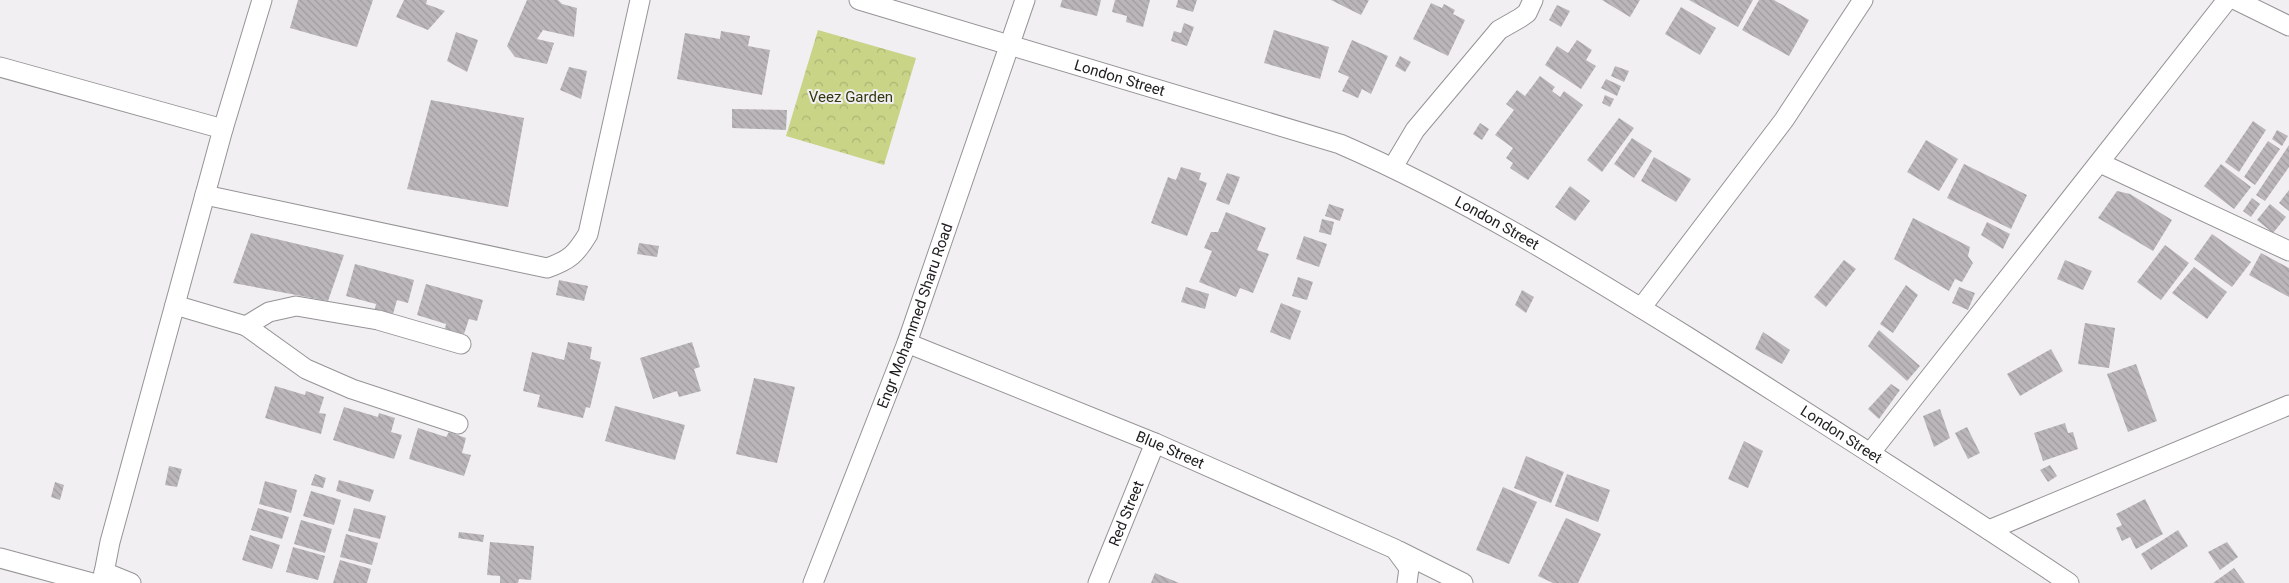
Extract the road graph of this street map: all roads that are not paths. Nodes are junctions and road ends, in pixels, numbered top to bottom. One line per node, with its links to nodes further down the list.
1 (262, 0): 12 (street)
2 (640, 0): 15 (street)
3 (859, 0): 10 (street, London Street)
4 (1025, 0): 10 (street, Engr Mohammed Sharu Road)
5 (1533, 0): 14 (street)
6 (1863, 0): 18 (street)
7 (2228, 0): 13 (street)
8 (2236, 0): 9 (street)
9 (2289, 26)
10 (1009, 44): 14 (street, London Street); 20 (street, Engr Mohammed Sharu Road)
11 (0, 67): 12 (street)
12 (223, 129): 15 (street)
13 (2100, 163): 16 (street); 25 (street)
14 (1393, 167): 18 (street, London Street)
15 (205, 195): 17 (street)
16 (2289, 251)
17 (175, 305): 19 (street); 29 (street)
18 (1641, 308): 25 (street, London Street)
19 (246, 326): 21 (street); 23 (street)
20 (906, 343): 24 (street, Blue Street); 31 (street, Engr Mohammed Sharu Road)
21 (462, 344)
22 (2289, 405): 26 (street)
23 (458, 424)
24 (1155, 443): 27 (street, Blue Street); 32 (street, Red Street)
25 (1871, 452): 26 (street, London Street)
26 (1989, 530): 35 (street, London Street)
27 (1395, 549): 33 (street); 34 (street, Blue Street)
28 (0, 558): 29 (street)
29 (100, 579): 30 (street)
30 (131, 583)
31 (813, 583)
32 (1098, 583)
33 (1406, 583)
34 (1463, 583)
35 (2069, 583)

